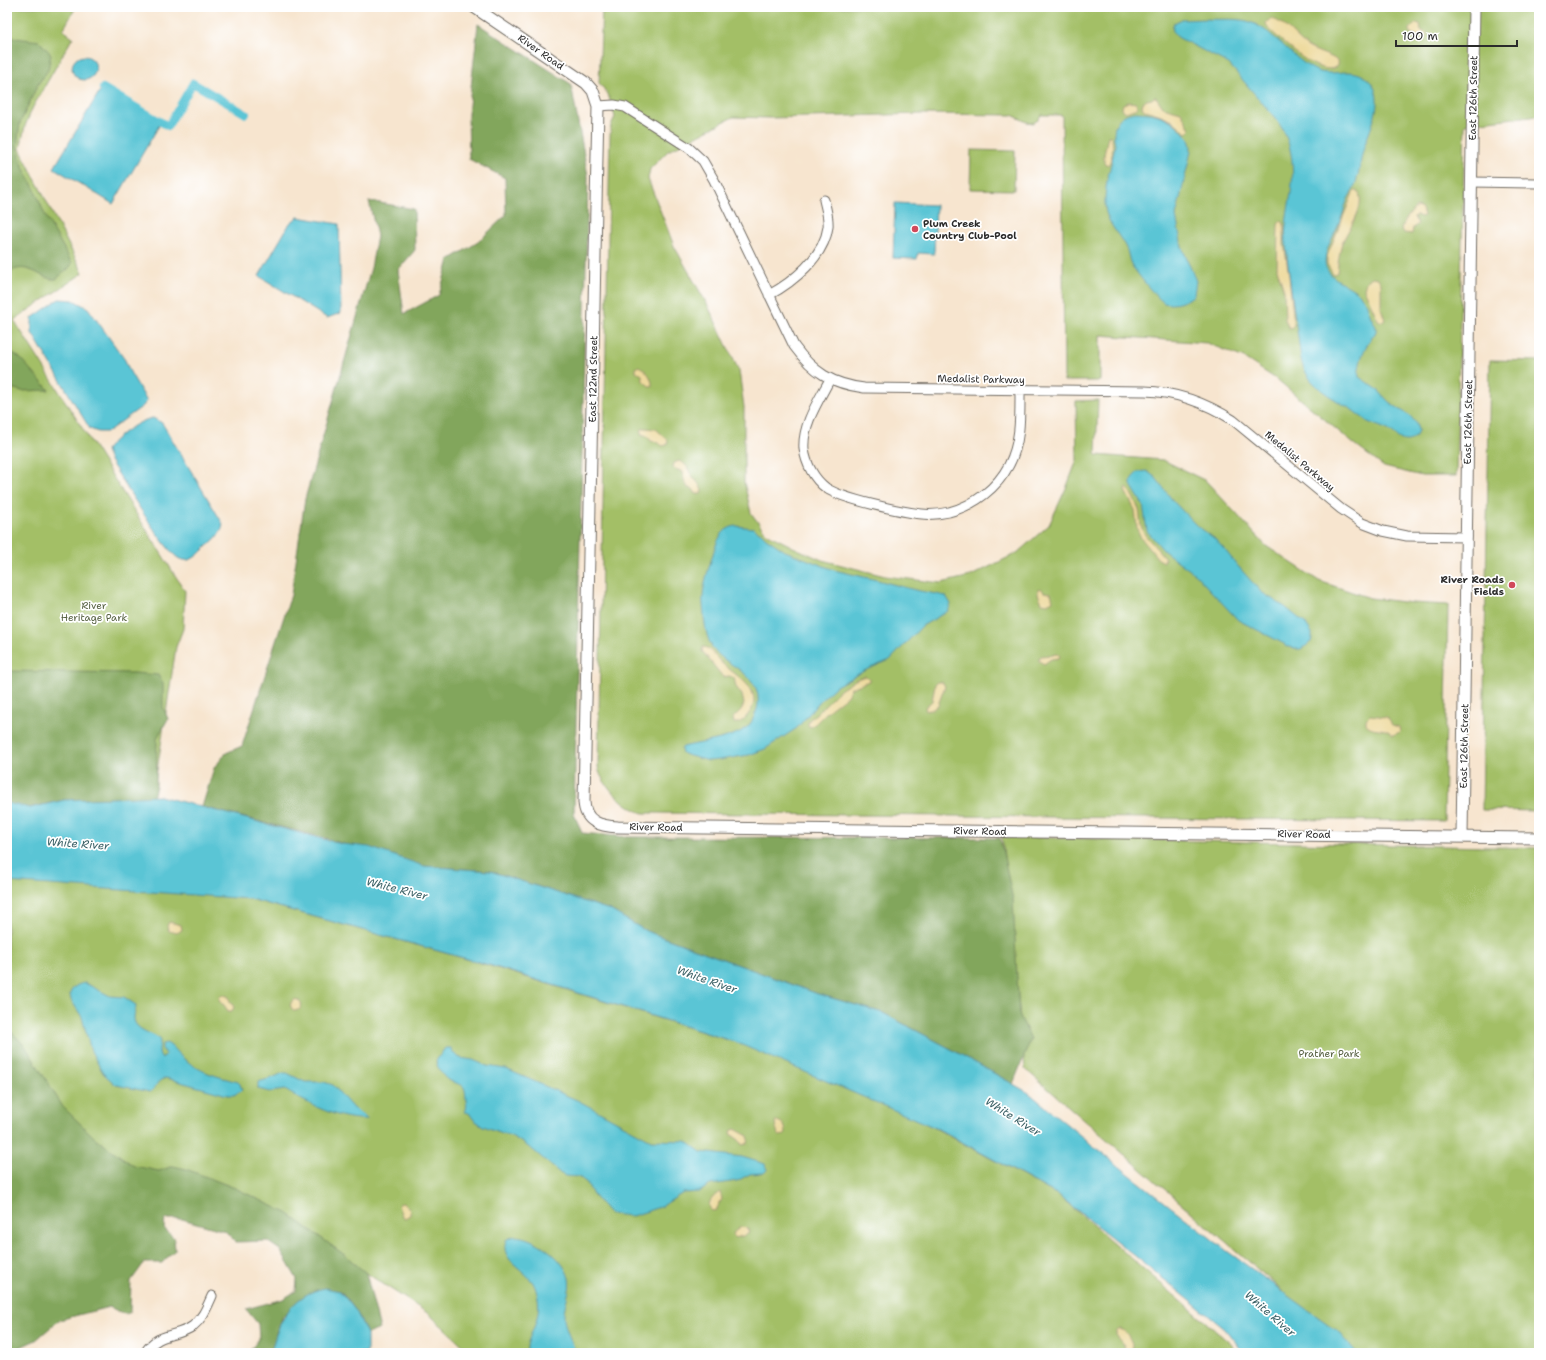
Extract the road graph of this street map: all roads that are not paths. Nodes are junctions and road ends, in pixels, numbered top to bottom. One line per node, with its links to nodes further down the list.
1 (474, 7): 3 (street, River Road)
2 (1474, 7): 4 (street, East 126th Street)
3 (598, 106): 7 (street, Medalist Parkway); 11 (street, East 122nd Street)
4 (1472, 182): 5 (street); 10 (street, East 126th Street)
5 (1539, 183)
6 (824, 200): 7 (street)
7 (769, 295): 8 (street, Medalist Parkway)
8 (830, 380): 9 (street, Medalist Parkway); 9 (street)
9 (1020, 391): 10 (street, Medalist Parkway)
10 (1467, 537): 12 (street, East 126th Street)
11 (588, 653): 12 (street, River Road)
12 (1462, 837): 13 (street, River Road)
13 (1539, 838)
14 (212, 1296): 15 (street)
15 (145, 1353)

